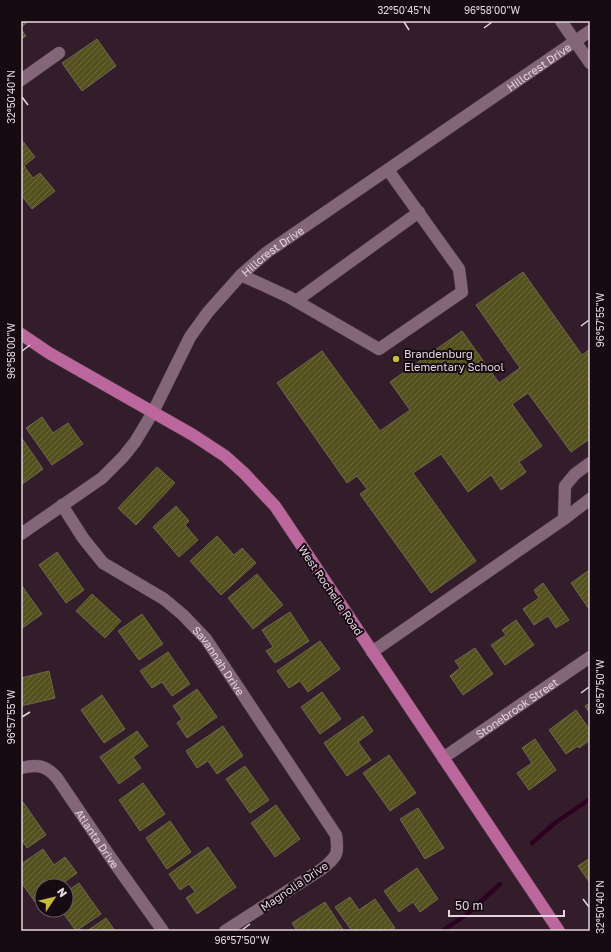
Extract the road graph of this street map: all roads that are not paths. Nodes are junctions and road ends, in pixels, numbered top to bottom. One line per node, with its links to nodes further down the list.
1 (561, 21): 3 (street)
2 (590, 31): 3 (street, Hillcrest Drive)
3 (575, 41): 5 (street); 7 (street, Hillcrest Drive)
4 (59, 53): 6 (street)
5 (590, 63)
6 (21, 80)
7 (388, 170): 8 (street); 9 (street, Hillcrest Drive)
8 (418, 212): 10 (street); 10 (street)
9 (240, 275): 10 (street); 12 (street, Hillcrest Drive)
10 (296, 301)
11 (21, 334): 12 (main road, West Rochelle Road)
12 (153, 412): 15 (street, Hillcrest Drive); 18 (main road, West Rochelle Road)
13 (590, 463): 16 (street)
14 (590, 499): 16 (street)
15 (62, 506): 17 (street, Hillcrest Drive); 22 (street, Savannah Drive)
16 (564, 519): 18 (street)
17 (21, 534)
18 (372, 652): 20 (main road, West Rochelle Road)
19 (590, 657): 20 (street, Stonebrook Street)
20 (444, 758): 25 (main road, West Rochelle Road)
21 (21, 768): 23 (street, Atlanta Drive)
22 (338, 850): 24 (street, Magnolia Drive)
23 (163, 931)
24 (225, 931)
25 (559, 931)

